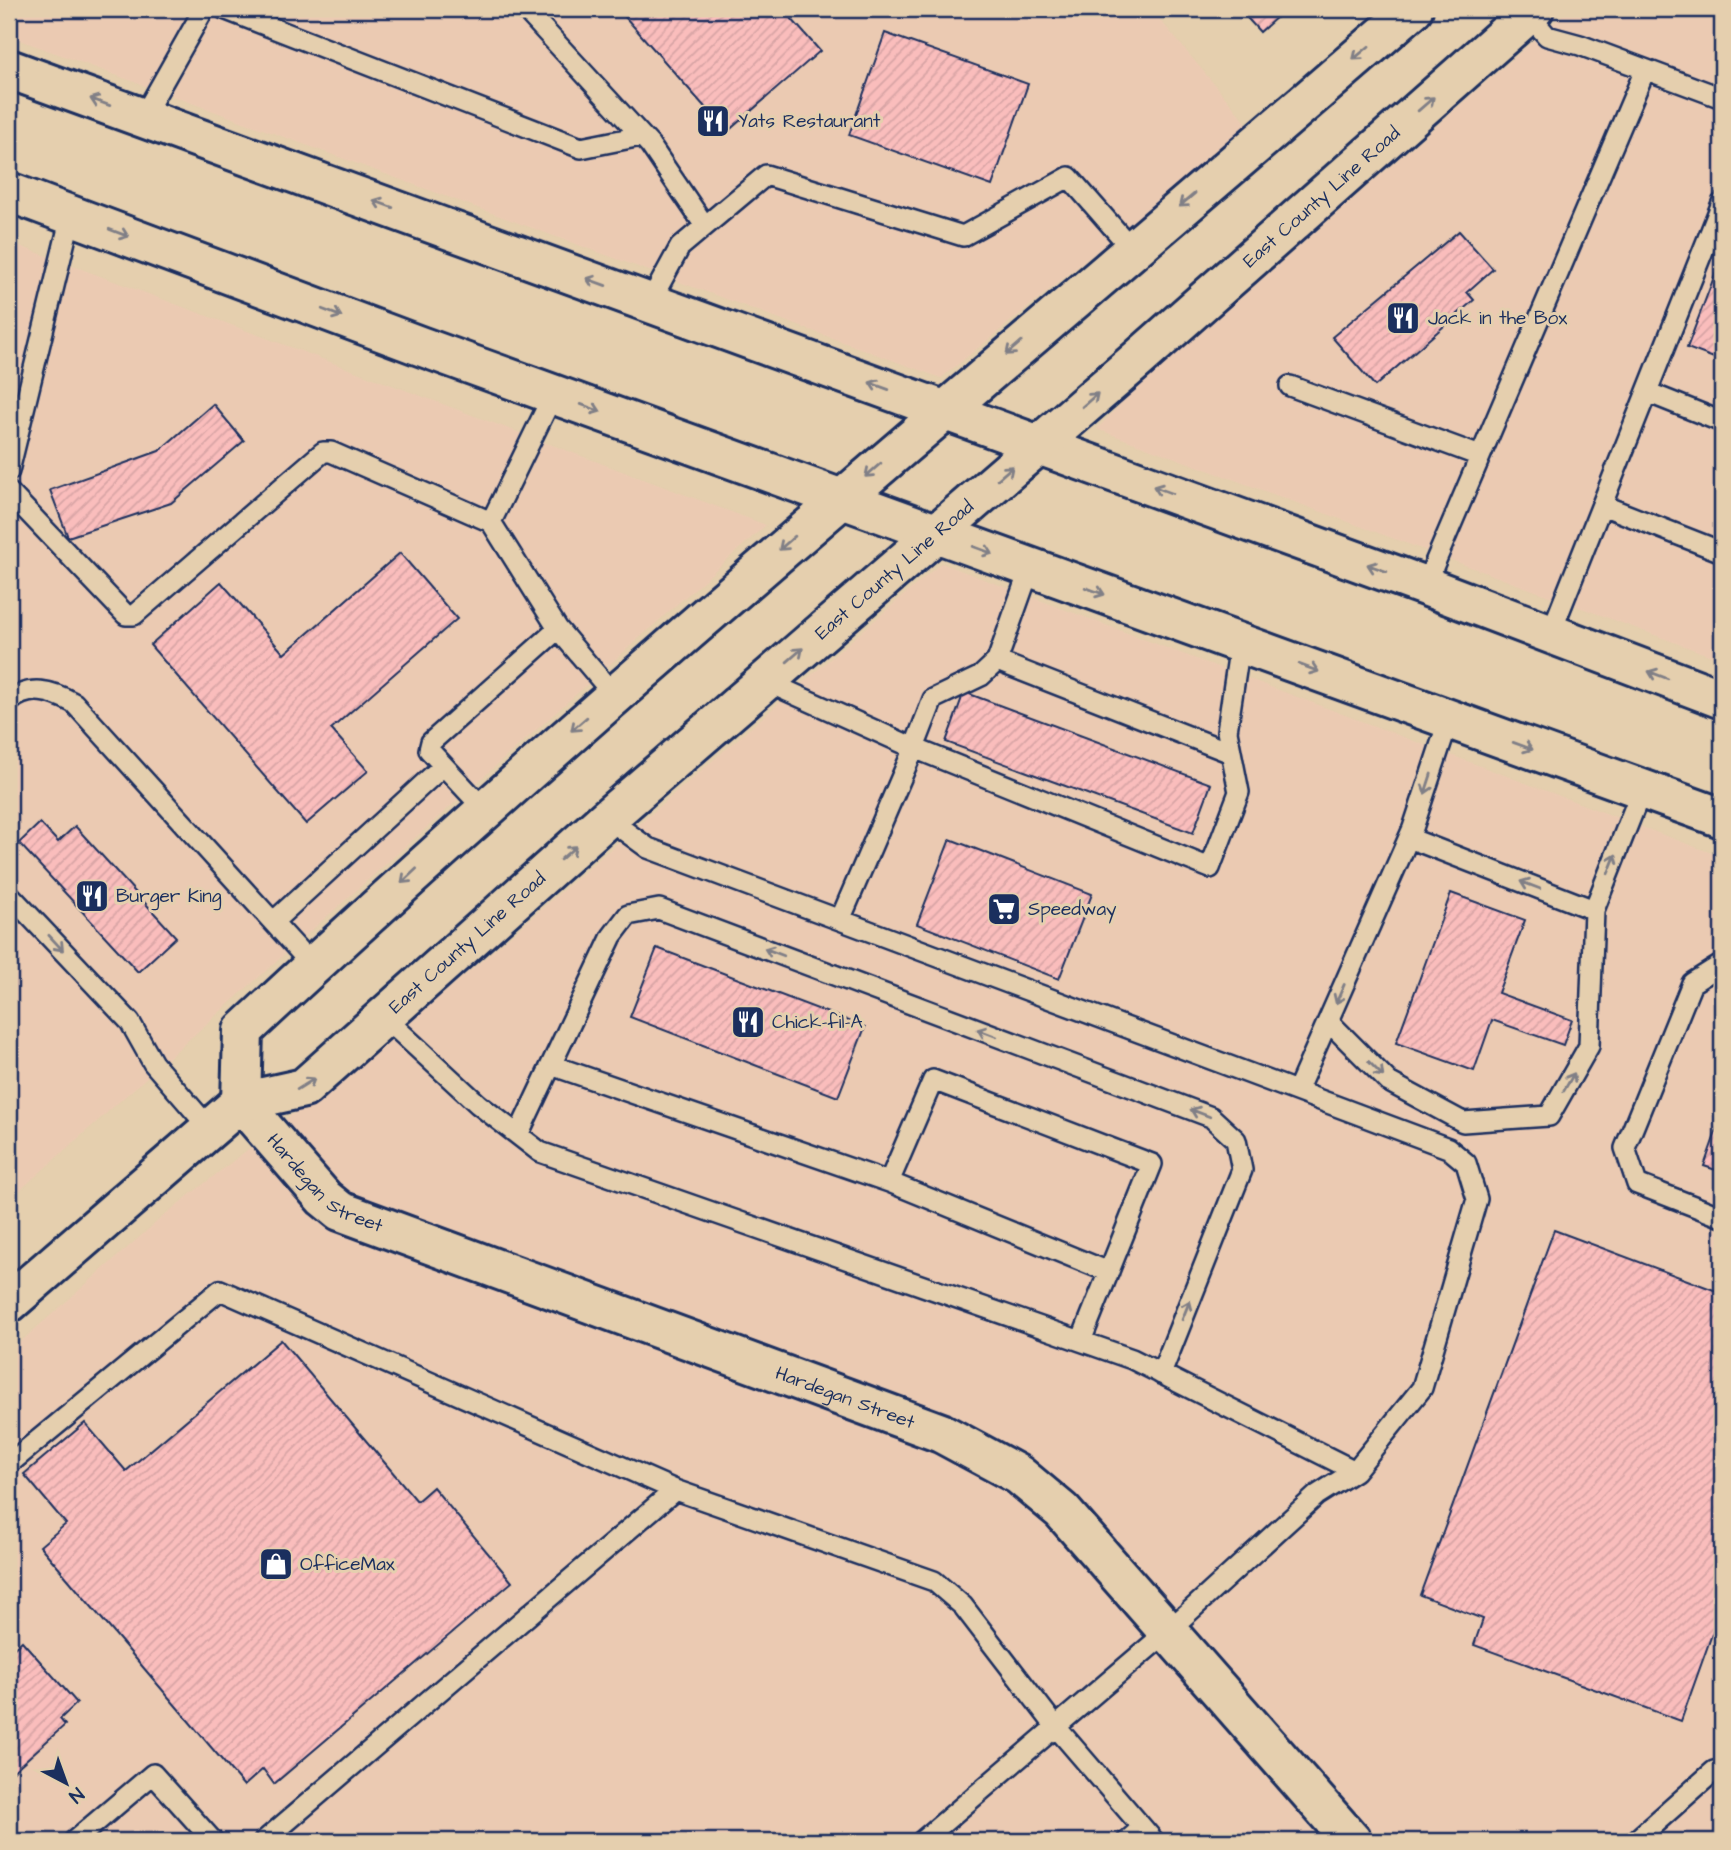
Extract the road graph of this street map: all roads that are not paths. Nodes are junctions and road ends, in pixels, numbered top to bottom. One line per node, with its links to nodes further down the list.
1 (204, 9): 9 (lane)
2 (224, 9): 10 (lane)
3 (525, 9): 10 (lane)
4 (1413, 9): 15 (main road, one-way to 15)
5 (1527, 10): 7 (lane); 22 (main road, East County Line Road, one-way to 5)
6 (9, 69): 9 (main road, one-way to 6)
7 (1645, 70): 8 (lane); 23 (lane)
8 (1722, 98)
9 (143, 117): 16 (main road, one-way to 9)
10 (641, 136): 14 (lane)
11 (9, 192): 13 (main road)
12 (1722, 203): 18 (lane)
13 (71, 216): 19 (main road, one-way to 19); 24 (lane)
14 (705, 226): 15 (lane); 16 (lane)
15 (1131, 248): 20 (main road, one-way to 20)
16 (650, 302): 20 (main road, one-way to 16)
17 (1290, 386): 23 (lane)
18 (1647, 392): 21 (lane); 27 (lane)
19 (553, 394): 26 (main road, one-way to 26); 28 (lane)
20 (943, 409): 22 (main road); 26 (main road, one-way to 26)
21 (1722, 422)
22 (1038, 444): 29 (main road, East County Line Road, one-way to 22); 32 (main road, one-way to 22)
23 (1480, 456): 32 (lane)
24 (9, 471)
25 (9, 492): 28 (lane)
26 (839, 499): 29 (main road); 38 (main road, one-way to 38)
27 (1602, 505): 30 (lane); 34 (lane)
28 (491, 522): 33 (lane)
29 (936, 533): 31 (main road, one-way to 31); 37 (main road, East County Line Road, one-way to 29)
30 (1722, 552)
31 (1030, 568): 35 (main road, one-way to 35); 36 (lane)
32 (1425, 586): 34 (main road)
33 (558, 629): 38 (lane); 44 (lane)
34 (1550, 635): 39 (main road, one-way to 34)
35 (1240, 644): 41 (main road, one-way to 41); 43 (lane)
36 (997, 661): 42 (lane); 43 (lane)
37 (765, 681): 42 (lane); 47 (main road, East County Line Road)
38 (613, 694): 46 (main road, one-way to 46)
39 (1722, 699)
40 (9, 702): 53 (lane)
41 (1449, 719): 45 (main road, one-way to 45); 49 (lane, one-way to 49)
42 (914, 748): 43 (lane); 52 (lane)
43 (1231, 752)
44 (443, 766): 46 (lane); 53 (lane)
45 (1642, 789): 48 (main road); 51 (lane, one-way to 45)
46 (484, 809): 54 (main road, one-way to 54)
47 (607, 818): 52 (lane); 56 (main road, East County Line Road, one-way to 47)
48 (1722, 818)
49 (1409, 838): 51 (lane, one-way to 49); 57 (lane, one-way to 57)
50 (9, 894): 61 (lane, one-way to 61)
51 (1594, 910): 57 (lane, one-way to 51)
52 (840, 920): 59 (lane)
53 (272, 922): 54 (lane)
54 (313, 966): 60 (main road)
55 (1722, 968): 64 (lane)
56 (384, 1017): 60 (main road, East County Line Road, one-way to 56); 62 (lane)
57 (1328, 1021): 59 (lane)
58 (551, 1065): 62 (lane); 63 (lane); 68 (lane, one-way to 58)
59 (1297, 1091): 70 (lane)
60 (241, 1102): 61 (main road, East County Line Road); 72 (main road, Hardegan Street)
61 (210, 1129): 66 (main road, East County Line Road)
62 (518, 1135): 67 (lane)
63 (889, 1182): 65 (lane); 65 (lane)
64 (1722, 1217)
65 (1109, 1272): 67 (lane)
66 (9, 1303)
67 (1081, 1342): 68 (lane)
68 (1161, 1374): 70 (lane)
69 (9, 1464): 71 (lane)
70 (1355, 1471): 72 (lane)
71 (675, 1490): 73 (lane); 78 (lane)
72 (1168, 1631): 73 (lane); 81 (main road, Hardegan Street)
73 (1056, 1727): 75 (lane); 79 (lane)
74 (1722, 1770): 82 (lane)
75 (1148, 1834): 80 (lane)
76 (74, 1841): 77 (lane)
77 (213, 1841)
78 (264, 1841)
79 (922, 1841)
80 (1126, 1841)
81 (1352, 1841)
82 (1635, 1841)

